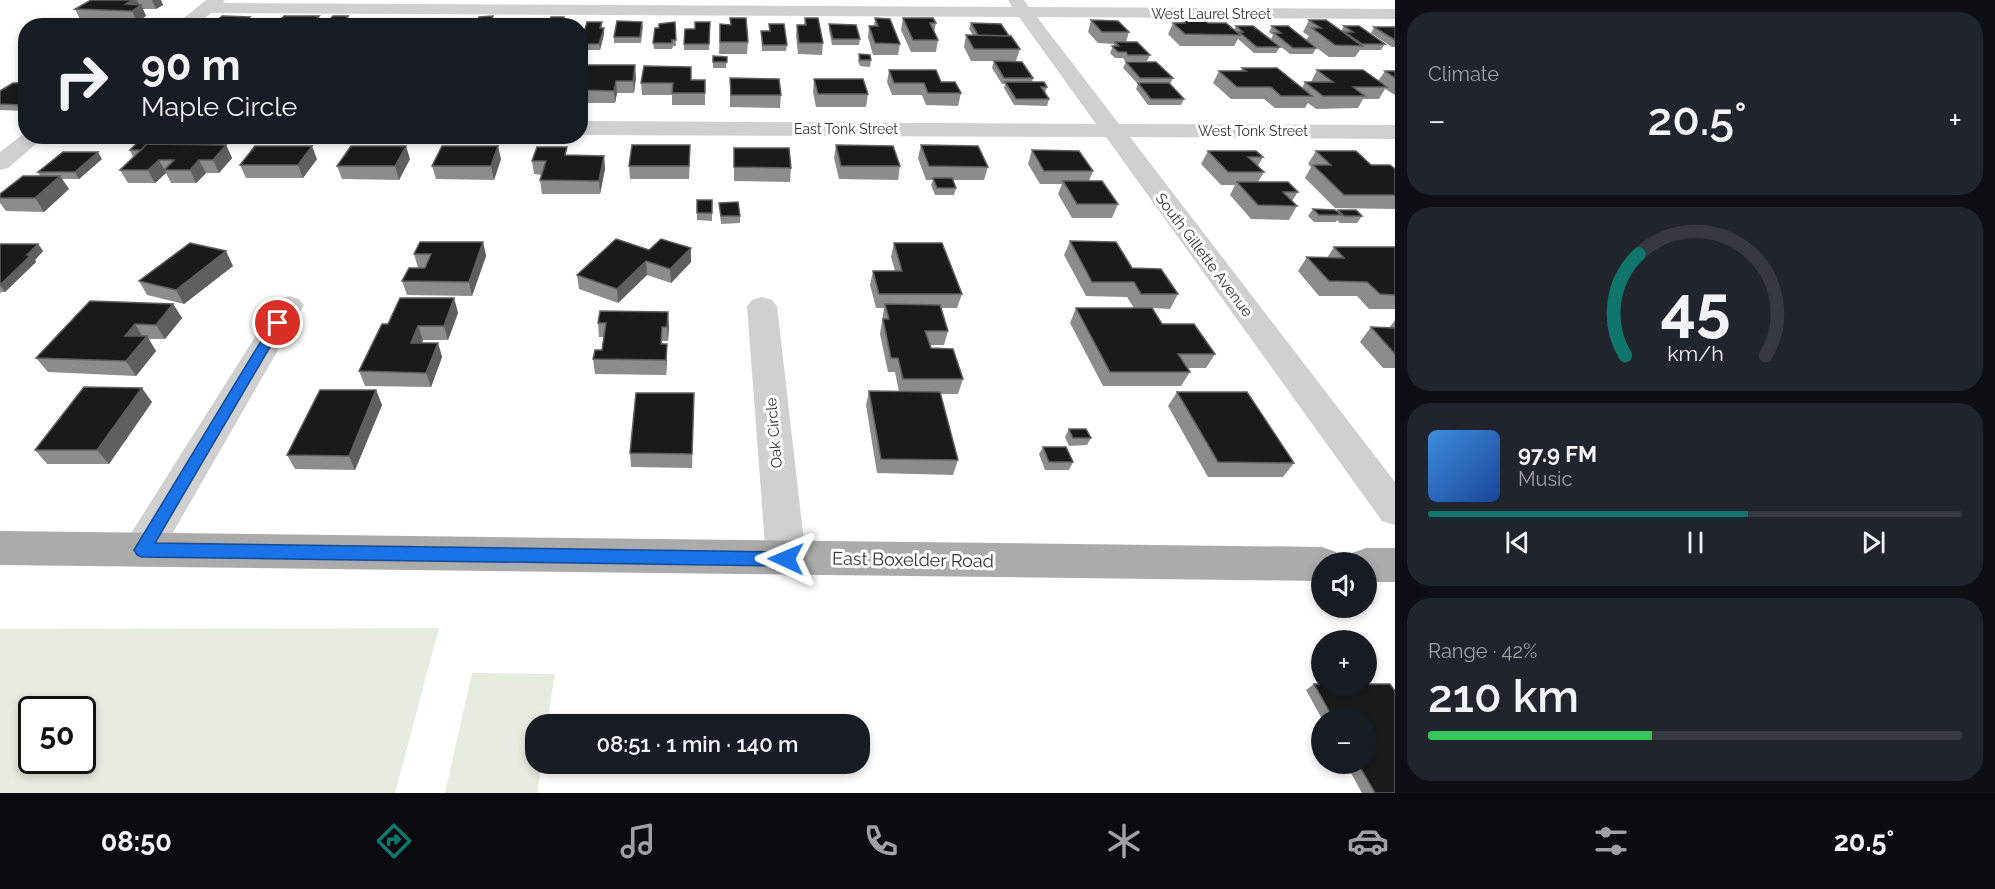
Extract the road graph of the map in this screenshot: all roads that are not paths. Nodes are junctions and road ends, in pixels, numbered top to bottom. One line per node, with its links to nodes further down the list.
1 (212, 4): 2 (street, West Laurel Street); 4 (street)
2 (1021, 7): 3 (street, West Laurel Street); 6 (street, South Gillette Avenue)
3 (1395, 14)
4 (194, 18)
5 (588, 128): 6 (street, East Tonk Street)
6 (1110, 130): 7 (street, West Tonk Street); 12 (street, South Gillette Avenue)
7 (1395, 132)
8 (24, 144): 9 (street)
9 (0, 163)
10 (289, 305): 14 (street)
11 (762, 306): 15 (street, Oak Circle)
12 (1395, 510)
13 (0, 548): 14 (main road, East Boxelder Road)
14 (142, 550): 15 (main road, East Boxelder Road)
15 (786, 559): 16 (main road, East Boxelder Road)
16 (1311, 564)
17 (1377, 565): 18 (main road)
18 (1395, 565)

